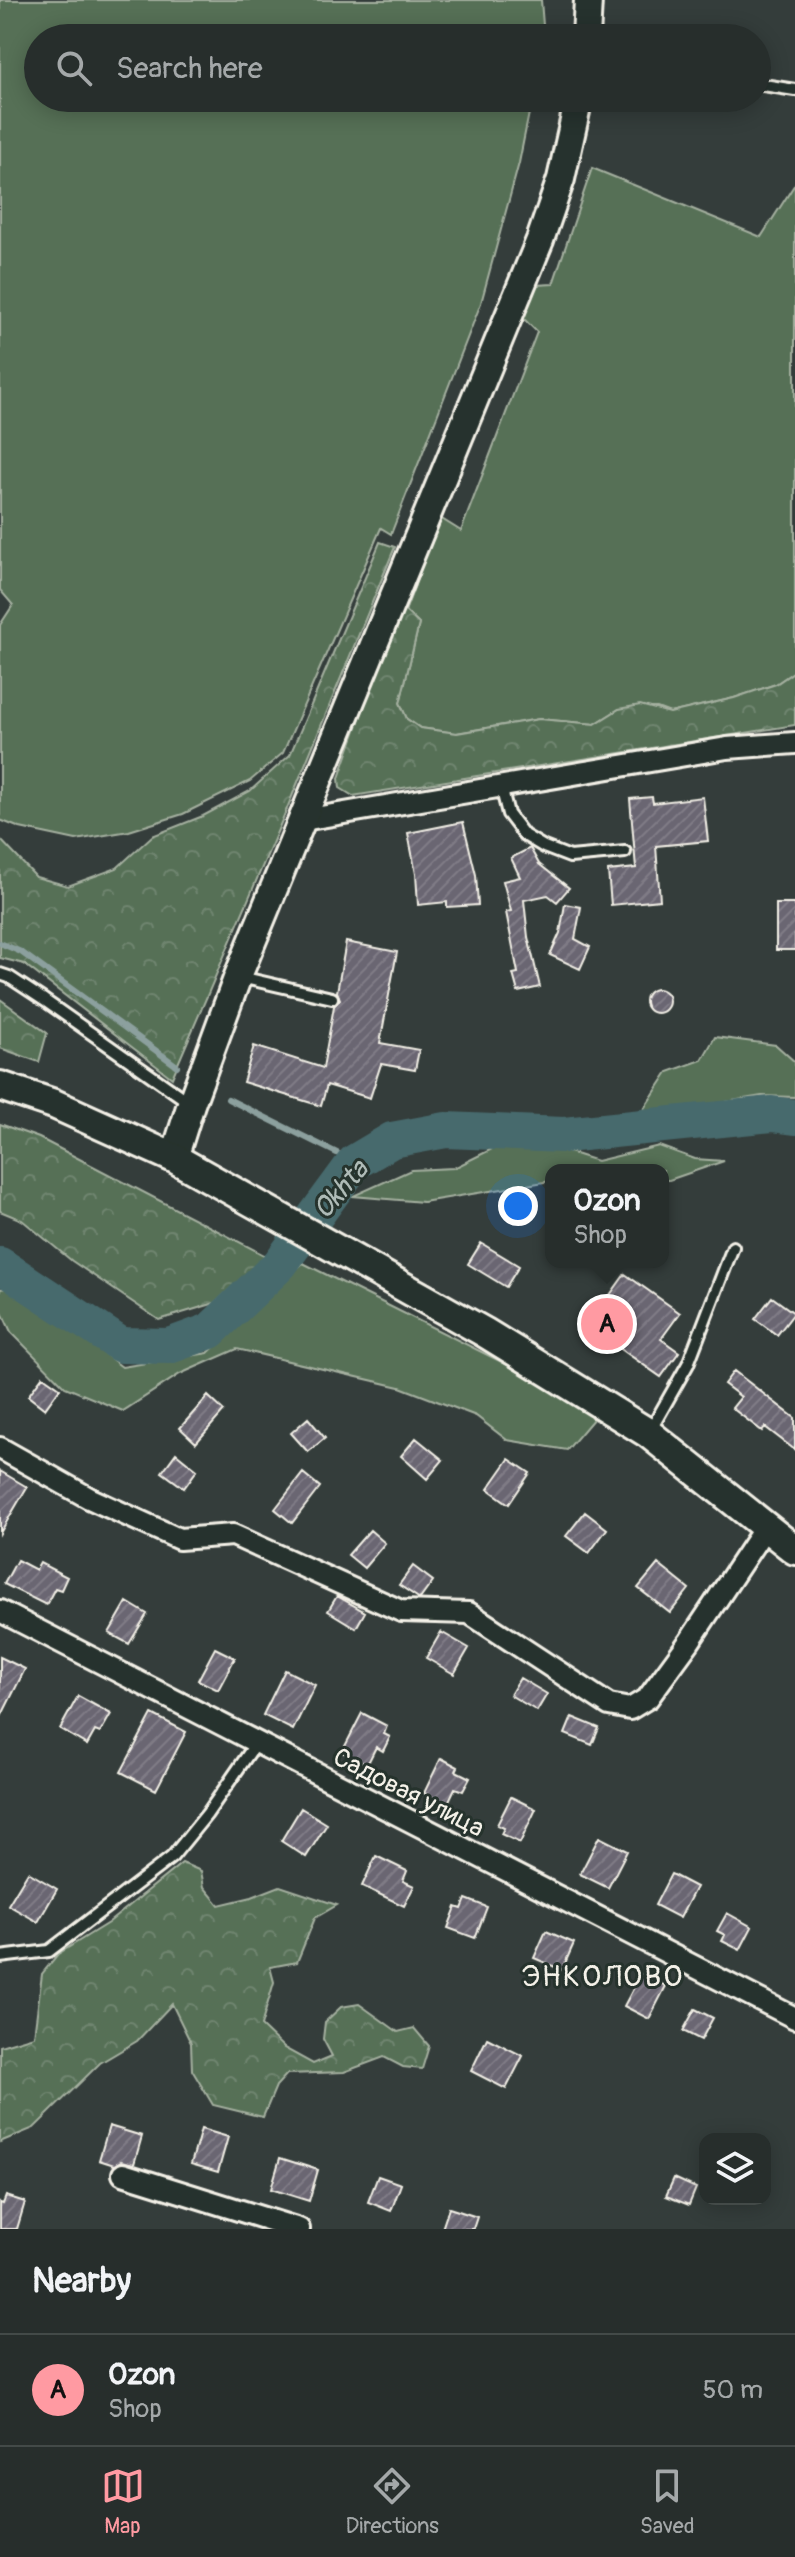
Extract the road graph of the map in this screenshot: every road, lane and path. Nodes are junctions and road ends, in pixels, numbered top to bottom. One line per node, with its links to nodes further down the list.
1 (588, 0): 2 (street)
2 (587, 24)
3 (771, 86): 4 (lane)
4 (795, 90)
5 (576, 112): 8 (street)
6 (795, 743): 7 (street)
7 (500, 784): 8 (street); 9 (lane)
8 (303, 820): 11 (street)
9 (625, 852)
10 (0, 974): 14 (lane)
11 (238, 976): 12 (lane); 14 (street)
12 (332, 998)
13 (0, 1086): 15 (main road)
14 (191, 1104): 15 (street)
15 (174, 1158): 17 (main road)
16 (733, 1247): 17 (lane)
17 (648, 1433): 19 (main road)
18 (0, 1448): 19 (street)
19 (766, 1526): 20 (main road)
20 (795, 1550)
21 (0, 1611): 22 (street, Садовая улица)
22 (256, 1743): 23 (lane); 24 (street, Садовая улица)
23 (0, 1957)
24 (795, 2018)
25 (123, 2174): 26 (street)
26 (299, 2229)

